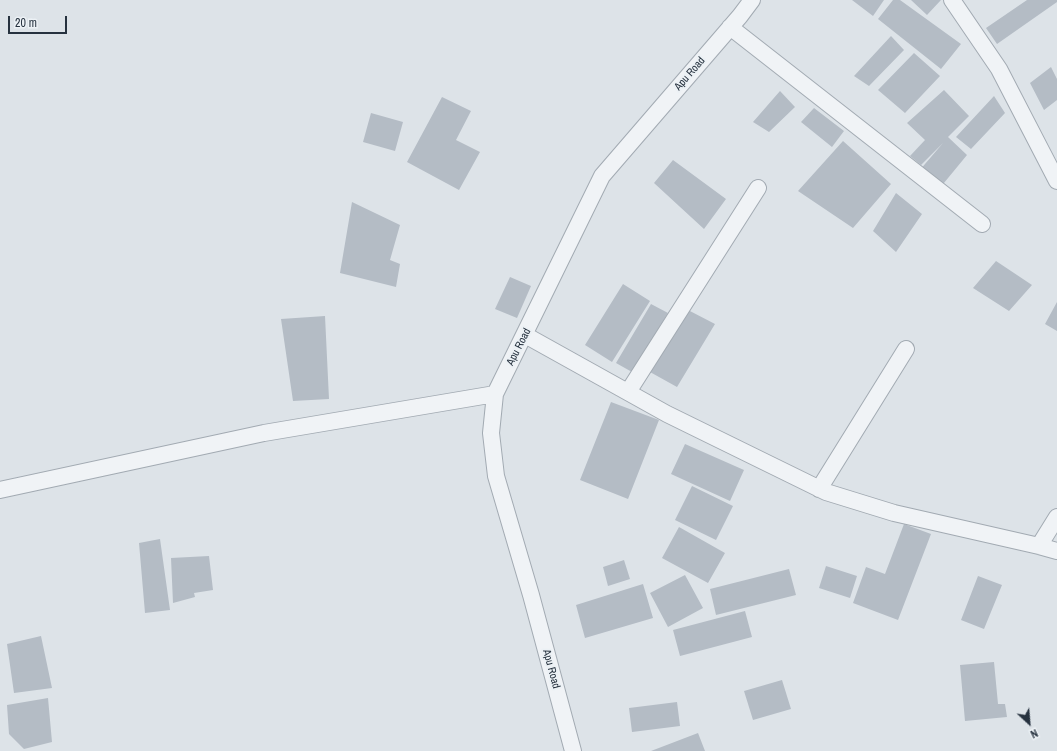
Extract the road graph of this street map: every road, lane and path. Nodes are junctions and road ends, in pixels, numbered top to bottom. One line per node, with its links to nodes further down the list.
1 (752, 0): 3 (street, Apu Road)
2 (952, 0): 4 (street)
3 (730, 27): 6 (street); 7 (street, Apu Road)
4 (1057, 181)
5 (758, 188): 9 (street)
6 (982, 224)
7 (525, 335): 9 (street); 10 (street, Apu Road)
8 (906, 348): 11 (street)
9 (628, 392): 11 (street)
10 (495, 394): 12 (street); 16 (street, Apu Road)
11 (819, 489): 14 (street)
12 (0, 490)
13 (1057, 517): 14 (street)
14 (1039, 546): 15 (street)
15 (1057, 552)
16 (573, 751)

